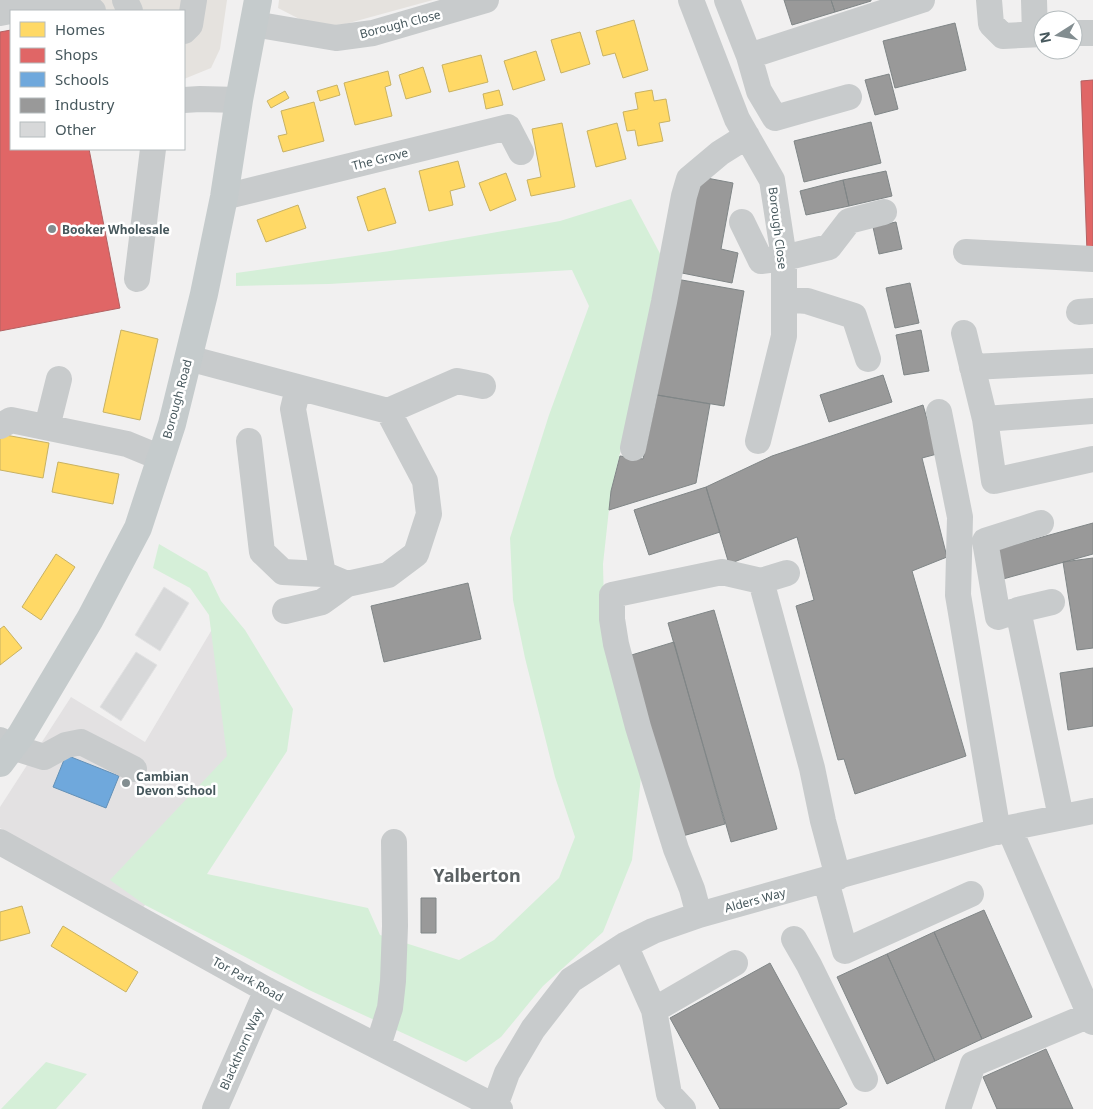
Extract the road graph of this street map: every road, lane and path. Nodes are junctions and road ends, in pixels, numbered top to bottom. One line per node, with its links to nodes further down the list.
1 (68, 0): 9 (street)
2 (82, 0): 10 (street)
3 (194, 0): 12 (street)
4 (486, 0): 11 (street, Borough Close)
5 (690, 0): 18 (street, Borough Close)
6 (727, 0): 14 (street)
7 (922, 0): 14 (street)
8 (989, 0): 13 (street)
9 (16, 7)
10 (92, 10)
11 (256, 12): 17 (main road, Borough Road)
12 (185, 29)
13 (1033, 34)
14 (749, 56): 15 (street)
15 (848, 97)
16 (185, 100): 17 (street)
17 (239, 100): 21 (main road, Borough Road)
18 (747, 136): 25 (street, Borough Close); 45 (street)
19 (152, 150): 27 (street)
20 (521, 152): 21 (street, The Grove)
21 (224, 197): 30 (main road, Borough Road)
22 (884, 212): 25 (street)
23 (742, 222): 25 (street)
24 (966, 252): 26 (street)
25 (784, 258): 28 (street, Borough Close)
26 (1093, 259)
27 (137, 279)
28 (784, 299): 31 (street); 44 (street, Borough Close)
29 (964, 333): 33 (street)
30 (188, 358): 36 (street); 46 (main road, Borough Road)
31 (868, 359)
32 (1093, 360): 33 (street)
33 (972, 367): 40 (street)
34 (59, 379): 42 (street)
35 (483, 386): 37 (street)
36 (298, 388): 37 (street); 50 (street)
37 (388, 411): 52 (street)
38 (939, 412): 60 (street)
39 (1093, 412): 40 (street)
40 (985, 419): 47 (street)
41 (0, 426): 42 (street)
42 (47, 427): 46 (street)
43 (249, 441): 50 (street)
44 (758, 441)
45 (633, 448)
46 (161, 458): 56 (main road, Borough Road)
47 (1093, 459)
48 (1041, 523): 54 (street)
49 (787, 572): 51 (street)
50 (323, 574): 52 (street)
51 (761, 581): 63 (street); 65 (street)
52 (347, 584): 55 (street)
53 (1052, 602): 54 (street)
54 (1018, 610): 59 (street)
55 (285, 611)
56 (4, 750): 57 (street)
57 (134, 769)
58 (1093, 811): 59 (street, Alders Way)
59 (1061, 817): 60 (street, Alders Way)
60 (1004, 830): 63 (street, Alders Way); 73 (street)
61 (0, 842): 71 (street, Tor Park Road)
62 (394, 842): 74 (street)
63 (832, 879): 65 (street, Alders Way); 68 (street)
64 (971, 894): 68 (street)
65 (699, 915): 67 (street, Alders Way)
66 (794, 938): 70 (street)
67 (626, 945): 72 (street); 76 (street, Alders Way)
68 (845, 951): 70 (street)
69 (735, 963): 72 (street)
70 (809, 965): 75 (street)
71 (267, 990): 74 (street, Tor Park Road); 77 (street, Blackthorn Way)
72 (654, 1010): 78 (street)
73 (1092, 1018): 79 (street)
74 (378, 1046): 76 (street, Tor Park Road)
75 (864, 1079)
76 (497, 1108)
77 (215, 1109)
78 (683, 1109)
79 (958, 1109)

